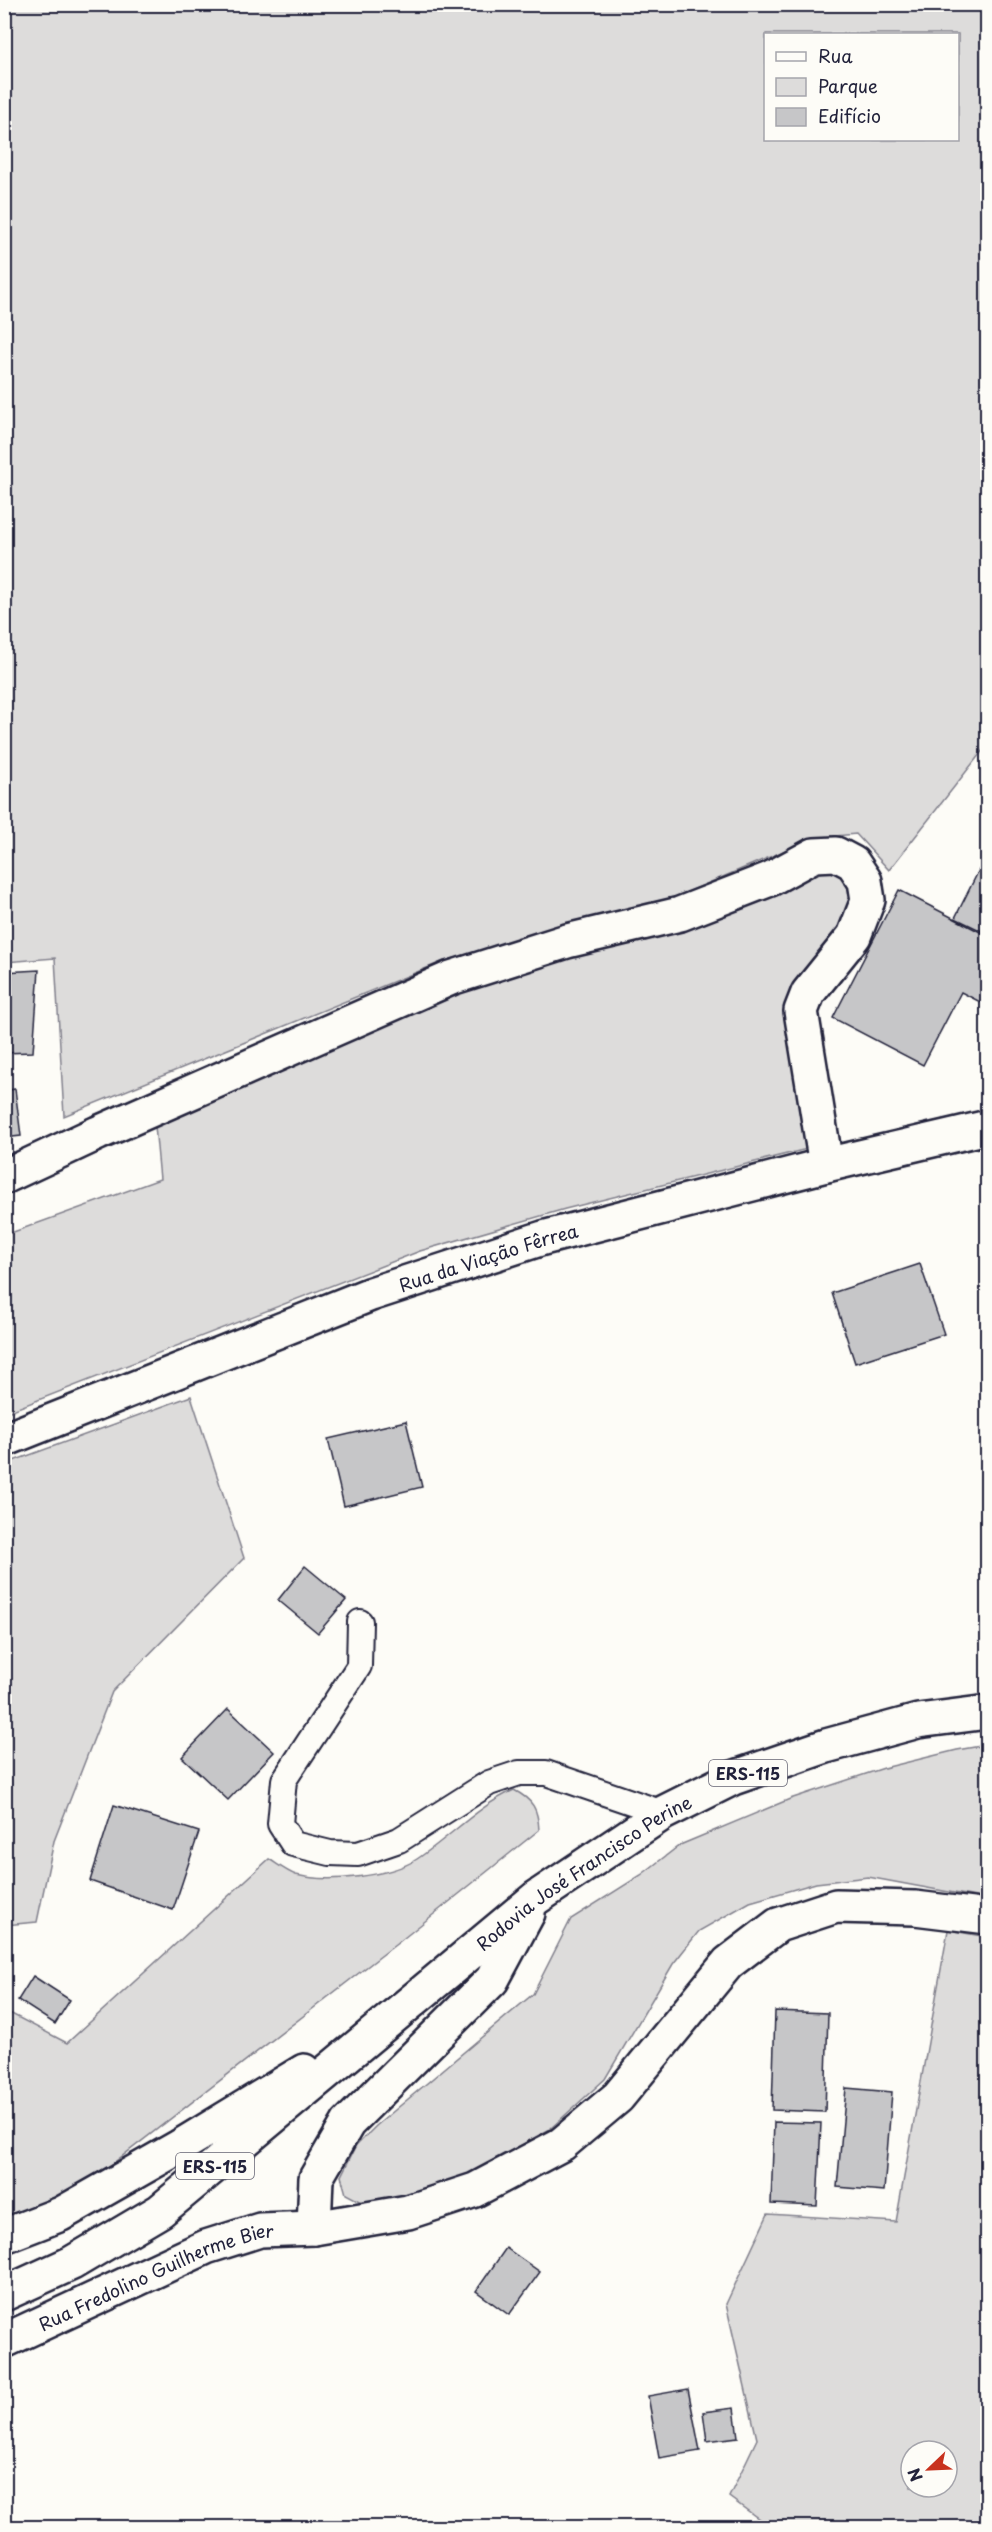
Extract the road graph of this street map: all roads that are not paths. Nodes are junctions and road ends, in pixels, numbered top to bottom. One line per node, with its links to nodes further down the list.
1 (987, 1127): 2 (main road, Rua da Viação Fêrrea)
2 (826, 1165): 3 (main road); 4 (main road, Rua da Viação Fêrrea)
3 (4, 1177)
4 (4, 1440)
5 (360, 1622): 7 (lane)
6 (987, 1712): 7 (main road, Rodovia José Francisco Perine / ERS-115)
7 (663, 1813): 8 (main road, Rodovia José Francisco Perine / ERS-115)
8 (536, 1898): 10 (main road, Rodovia José Francisco Perine / ERS-115); 11 (main road)
9 (987, 1917): 11 (main road, Rua Fredolino Guilherme Bier)
10 (405, 2009): 12 (main road, Rodovia José Francisco Perine / ERS-115); 13 (main road, Rodovia José Francisco Perine / ERS-115)
11 (314, 2228): 14 (main road, Rua Fredolino Guilherme Bier)
12 (4, 2236)
13 (4, 2294)
14 (4, 2341)

